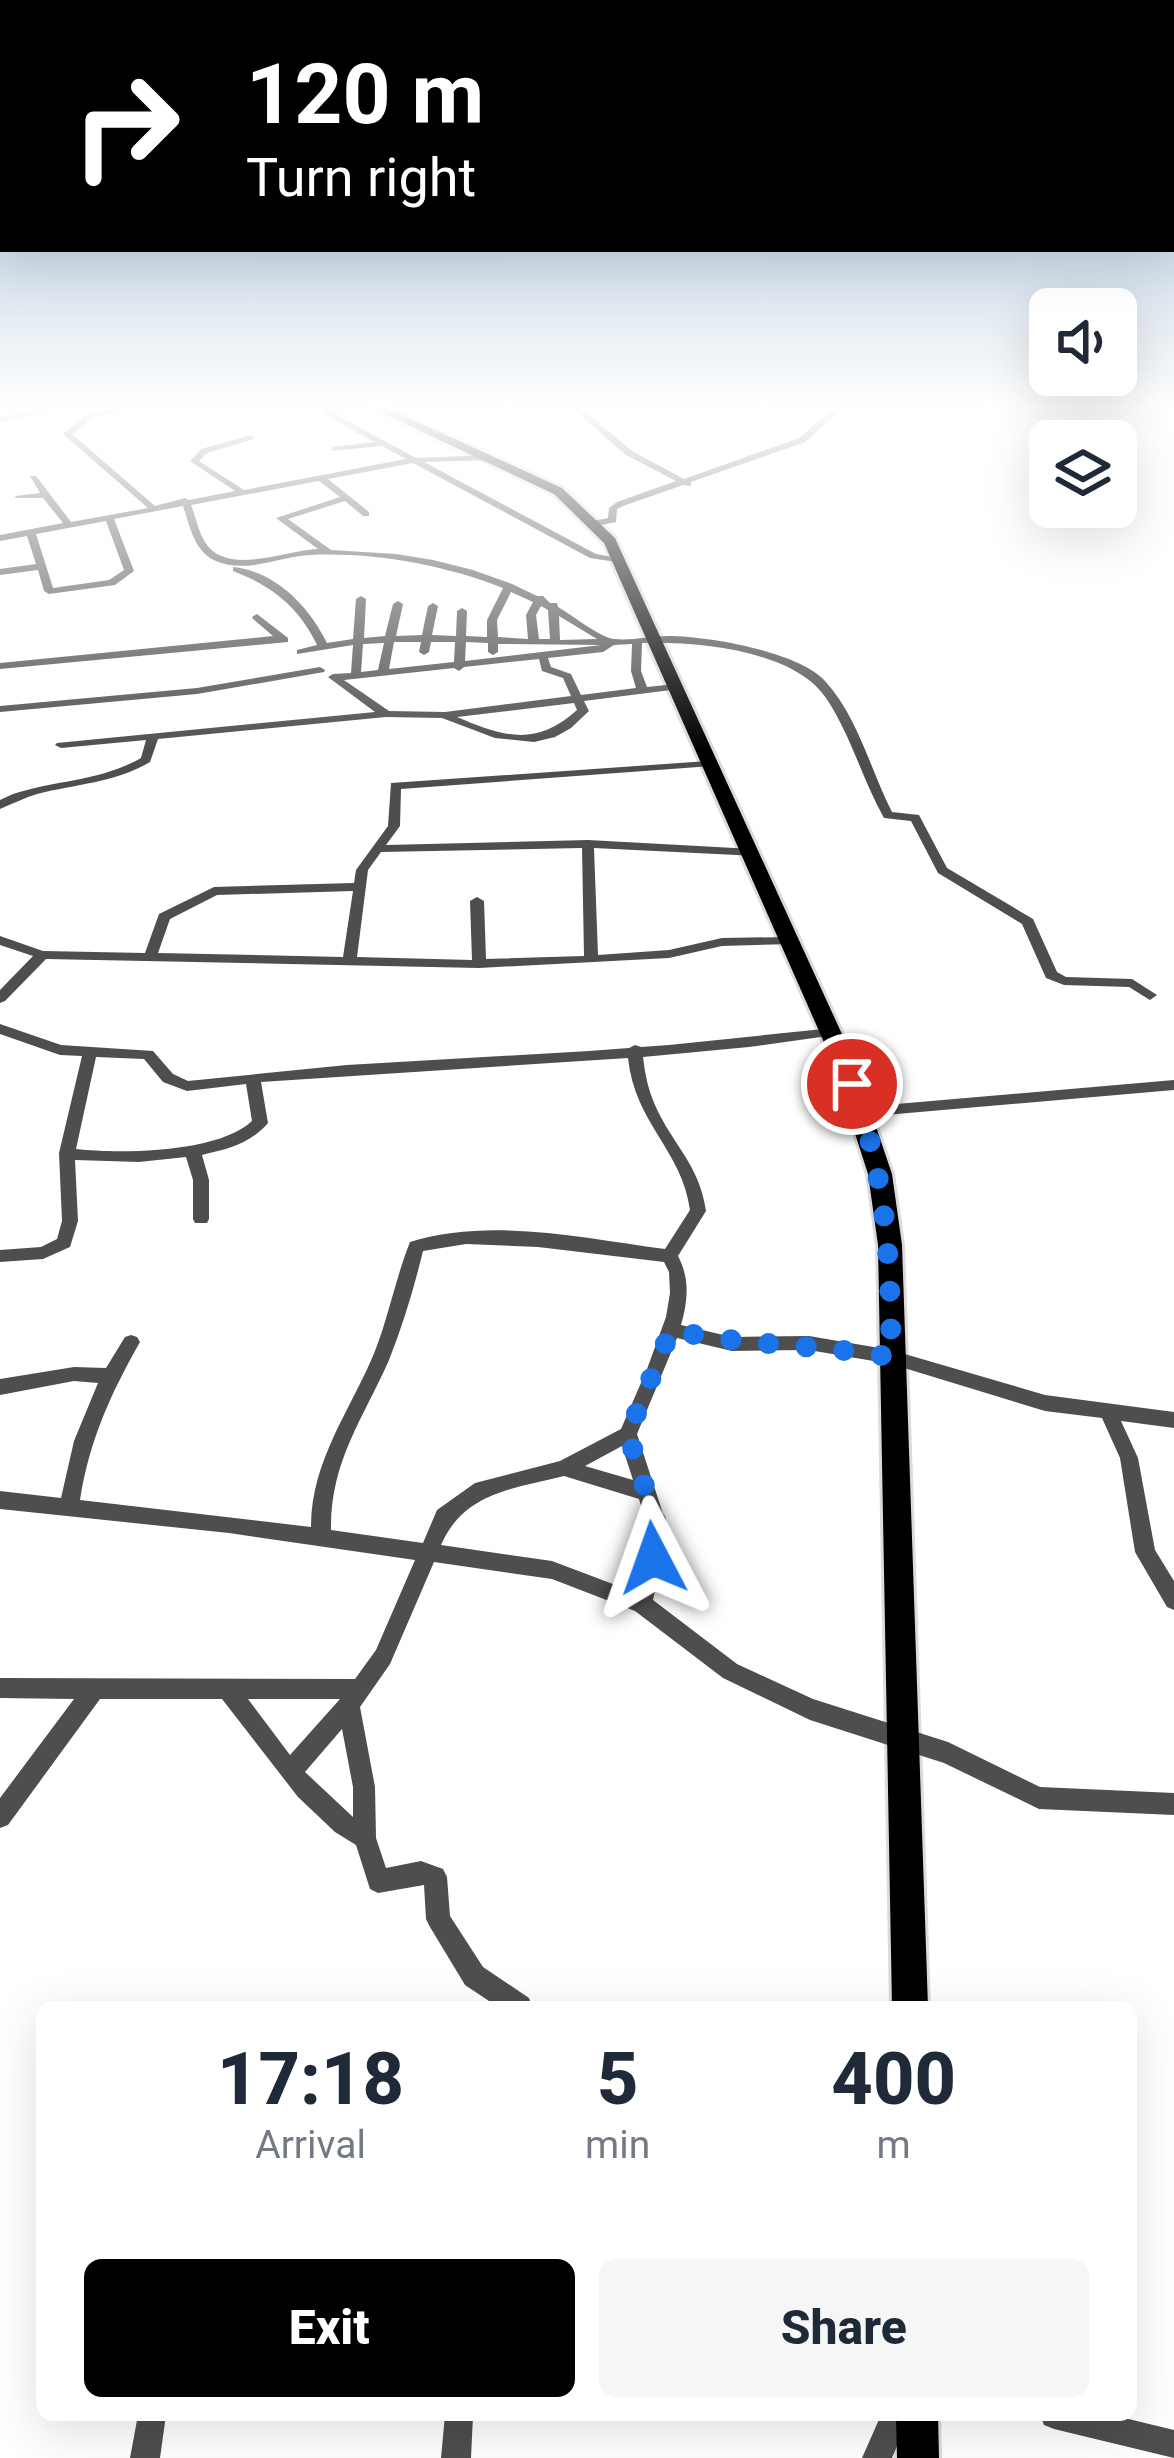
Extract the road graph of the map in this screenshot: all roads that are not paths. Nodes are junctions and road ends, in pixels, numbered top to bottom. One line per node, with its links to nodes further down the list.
1 (77, 523): 7 (street)
2 (111, 523): 13 (street)
3 (192, 523): 12 (street)
4 (288, 523): 10 (street)
5 (532, 523): 11 (street)
6 (596, 523): 11 (main road)
7 (68, 524): 8 (street)
8 (32, 534): 9 (street); 13 (street)
9 (0, 538)
10 (329, 552): 12 (street); 15 (street)
11 (620, 561): 32 (main road)
12 (234, 563): 33 (street)
13 (38, 567): 14 (street)
14 (0, 572)
15 (509, 586): 16 (street); 28 (street)
16 (540, 598): 19 (street); 29 (street)
17 (361, 599): 27 (street)
18 (398, 604): 24 (street)
19 (553, 605): 30 (street); 31 (street)
20 (433, 606): 25 (street)
21 (462, 611): 26 (street)
22 (256, 616): 23 (street)
23 (281, 638): 34 (street); 37 (street)
24 (389, 641): 25 (street); 27 (street); 40 (street)
25 (427, 642): 26 (street); 41 (street)
26 (459, 642): 28 (street); 38 (street)
27 (358, 643): 33 (street); 42 (street)
28 (492, 643): 29 (street); 36 (street)
29 (534, 643): 30 (street)
30 (555, 643): 31 (street)
31 (610, 643): 32 (street); 35 (street)
32 (646, 643): 44 (main road); 46 (street); 68 (street)
33 (323, 646): 34 (street)
34 (301, 652): 39 (street)
35 (544, 659): 36 (street); 47 (street)
36 (493, 665): 38 (street)
37 (0, 666)
38 (459, 668): 41 (street)
39 (320, 670): 43 (street); 45 (street)
40 (382, 670): 41 (street); 42 (street)
41 (420, 670)
42 (356, 674): 43 (street)
43 (334, 678): 49 (street)
44 (675, 687): 46 (street); 54 (main road)
45 (197, 691): 48 (street); 51 (street)
46 (643, 692): 47 (street)
47 (582, 698): 50 (street); 50 (street)
48 (0, 709)
49 (386, 714): 50 (street); 51 (street)
50 (445, 715)
51 (209, 729): 52 (street)
52 (153, 737): 53 (street); 55 (street)
53 (61, 745)
54 (708, 764): 57 (street); 58 (main road)
55 (0, 805)
56 (588, 844): 57 (street); 58 (street); 66 (street)
57 (382, 849): 59 (street)
58 (753, 853): 62 (main road)
59 (358, 887): 64 (street); 65 (street)
60 (477, 902): 67 (street)
61 (0, 940): 63 (street)
62 (787, 941): 66 (street); 71 (main road)
63 (42, 955): 64 (street); 69 (street)
64 (150, 957): 65 (street)
65 (350, 958): 67 (street)
66 (591, 960): 67 (street)
67 (479, 964)
68 (1150, 995)
69 (0, 998)
70 (0, 1029): 72 (street)
71 (828, 1030): 73 (street); 78 (main road)
72 (16, 1038): 74 (street); 75 (street)
73 (635, 1050): 76 (street); 83 (street)
74 (90, 1051): 76 (street); 80 (street)
75 (0, 1053)
76 (253, 1080): 79 (street)
77 (1174, 1085): 78 (street)
78 (862, 1112): 86 (main road)
79 (192, 1149): 80 (street); 81 (street)
80 (67, 1153): 82 (street)
81 (201, 1219)
82 (0, 1256)
83 (669, 1256): 84 (street); 96 (street)
84 (671, 1330): 86 (street); 91 (street)
85 (131, 1342): 87 (street)
86 (891, 1357): 89 (street); 104 (main road)
87 (108, 1376): 88 (street); 95 (street)
88 (0, 1387)
89 (1109, 1414): 90 (street); 98 (street)
90 (1174, 1420)
91 (628, 1434): 92 (street); 93 (street)
92 (564, 1468): 93 (street); 97 (street)
93 (647, 1493): 99 (street)
94 (0, 1500): 95 (street)
95 (69, 1507): 96 (street)
96 (321, 1538): 97 (street)
97 (430, 1551): 99 (street); 103 (street)
98 (1173, 1592)
99 (642, 1604): 104 (street)
100 (96, 1687): 101 (street); 102 (street); 107 (street)
101 (226, 1687): 103 (street); 105 (street)
102 (0, 1688)
103 (352, 1697): 105 (street); 108 (street)
104 (901, 1738): 106 (street); 110 (main road)
105 (290, 1772): 108 (street)
106 (1174, 1804)
107 (0, 1817)
108 (365, 1838): 109 (street)
109 (514, 2001)
110 (910, 2001)
111 (151, 2421): 117 (street)
112 (459, 2421): 118 (street)
113 (893, 2421): 119 (street)
114 (916, 2421): 120 (main road)
115 (1078, 2421): 116 (street)
116 (1174, 2445)
117 (145, 2458)
118 (456, 2458)
119 (877, 2458)
120 (918, 2458)

